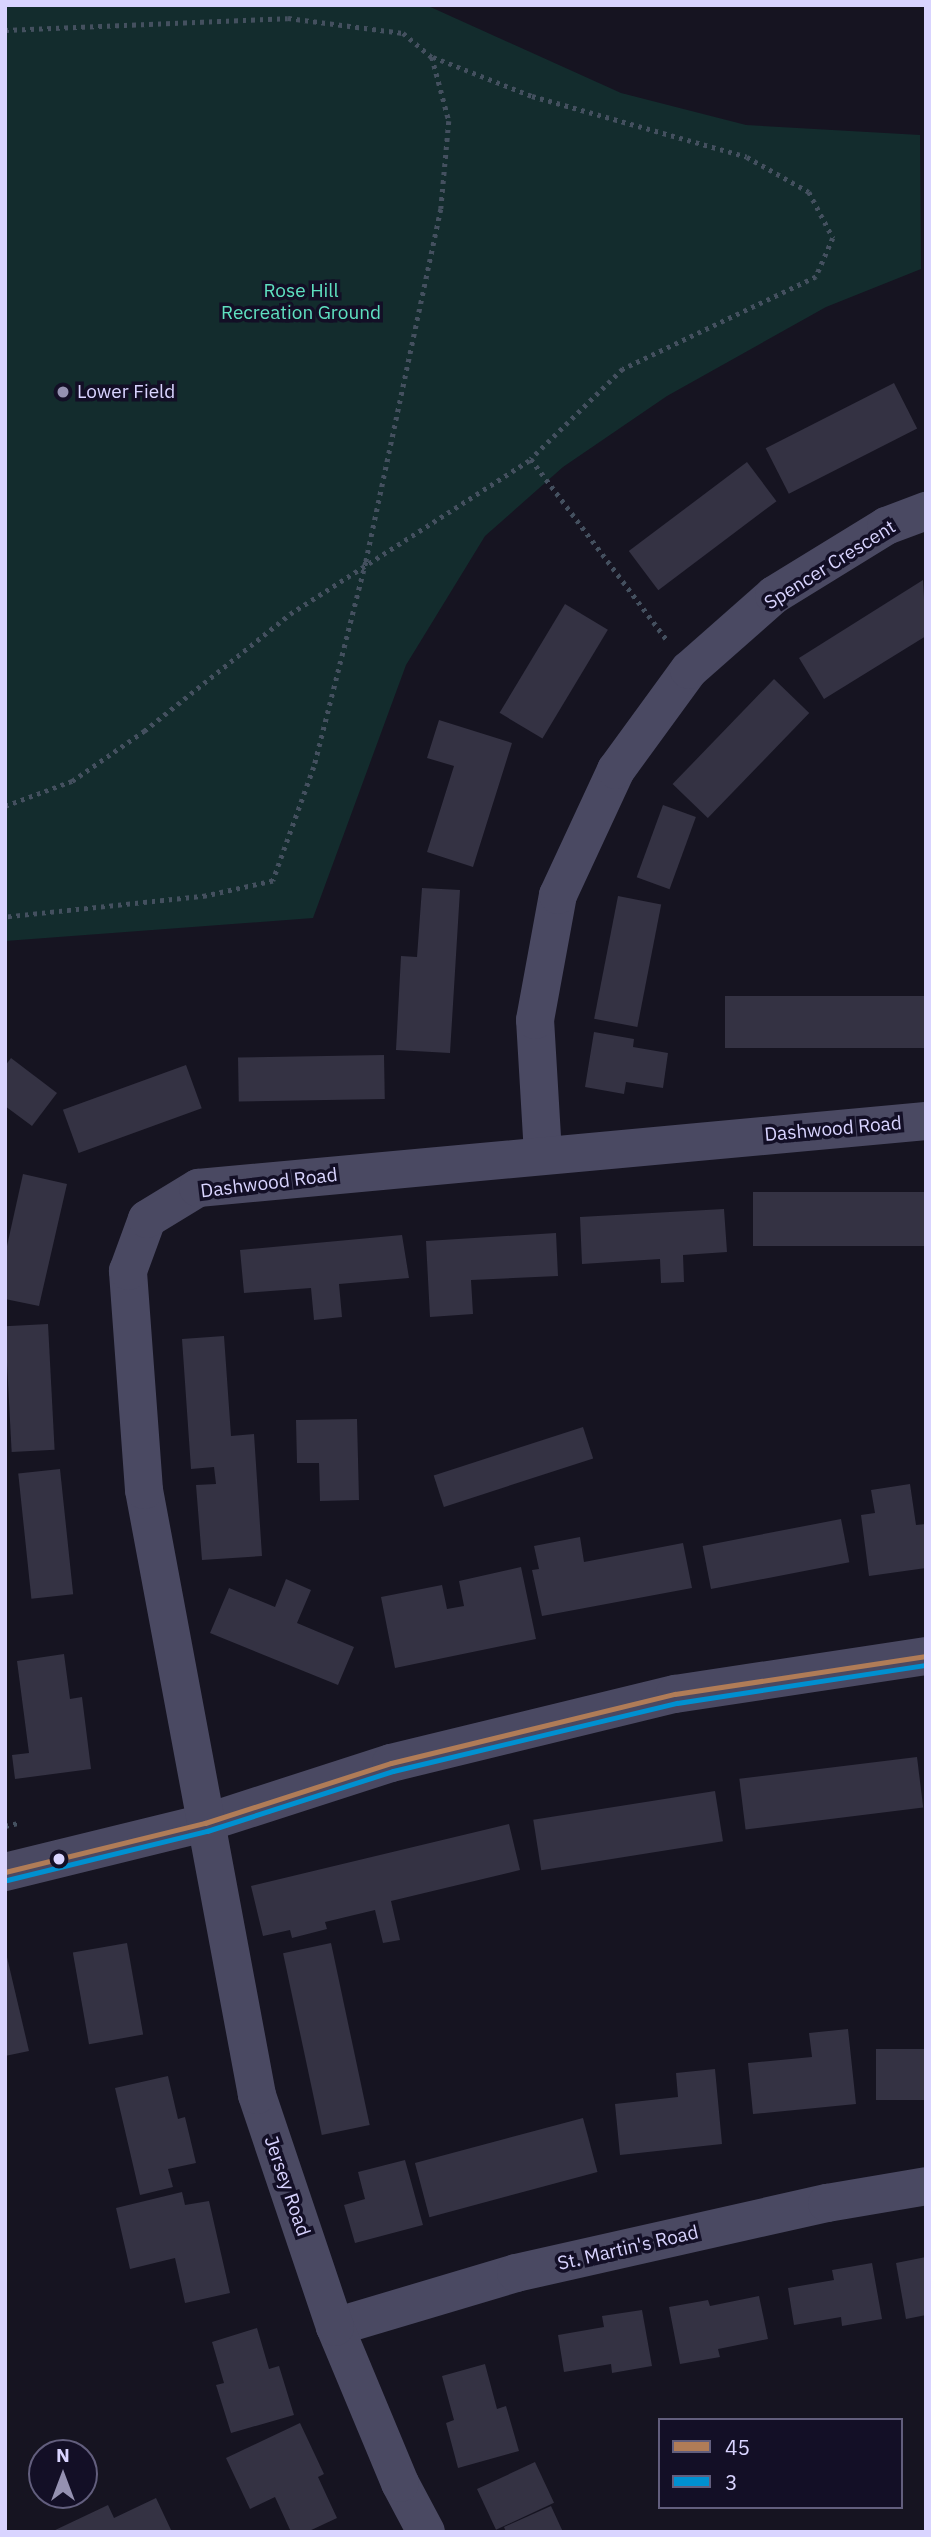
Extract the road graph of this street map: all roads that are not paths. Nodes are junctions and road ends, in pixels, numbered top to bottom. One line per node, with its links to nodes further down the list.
1 (926, 511): 3 (street, Spencer Crescent)
2 (926, 1121): 3 (street, Dashwood Road)
3 (543, 1154): 5 (street, Dashwood Road)
4 (926, 1656): 5 (street)
5 (205, 1823): 6 (street); 8 (street, Jersey Road)
6 (5, 1872)
7 (926, 2186): 8 (street, St. Martin's Road)
8 (335, 2327): 9 (street, Jersey Road)
9 (426, 2532)

